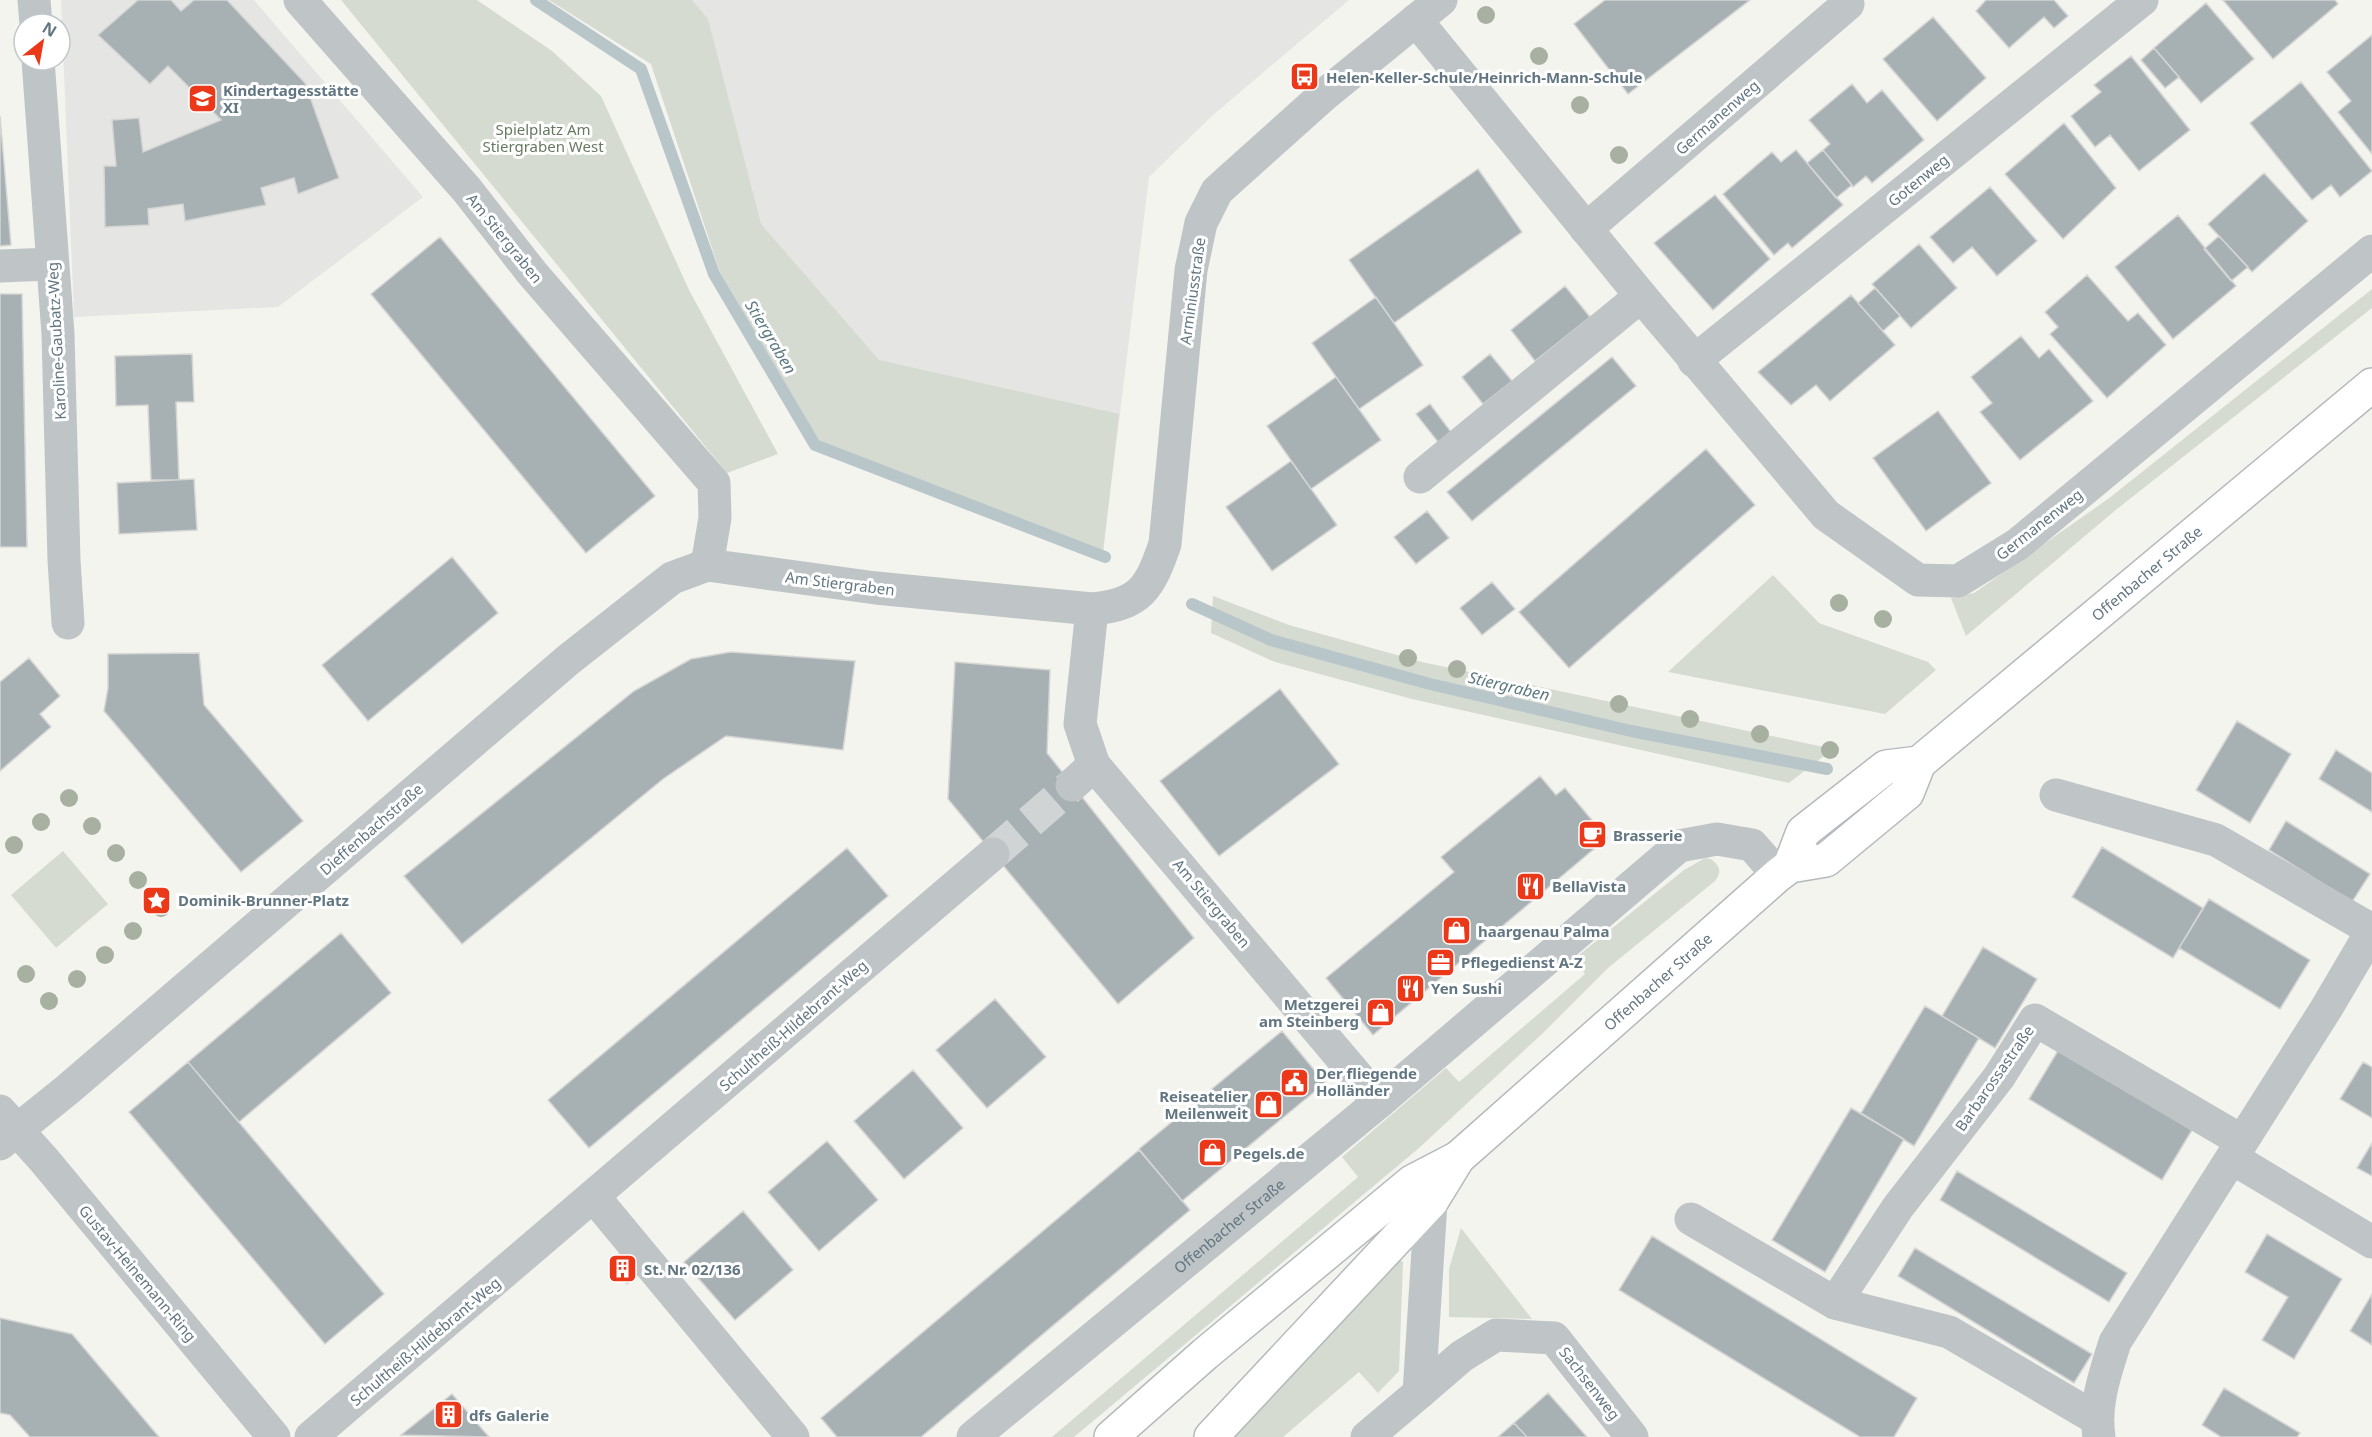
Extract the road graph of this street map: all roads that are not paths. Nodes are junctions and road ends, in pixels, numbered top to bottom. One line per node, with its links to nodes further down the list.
1 (300, 0): 15 (street, Am Stiergraben)
2 (1441, 0): 5 (street, Arminiusstraße)
3 (2142, 0): 12 (street, Gotenweg)
4 (1848, 4): 7 (street, Germanenweg)
5 (1416, 20): 7 (street, Germanenweg); 16 (street, Arminiusstraße)
6 (39, 72): 9 (street, Karoline-Gaubatz-Weg)
7 (1586, 229): 11 (street, Germanenweg)
8 (2372, 251): 12 (street, Germanenweg)
9 (52, 264): 10 (street); 17 (street, Karoline-Gaubatz-Weg)
10 (0, 266)
11 (1641, 296): 12 (street, Germanenweg); 14 (street)
12 (1694, 361)
13 (2372, 385): 20 (main road, Offenbacher Straße)
14 (1420, 477)
15 (707, 565): 16 (street, Am Stiergraben); 23 (street, Dieffenbachstraße)
16 (1092, 609): 22 (street, Am Stiergraben)
17 (68, 623)
18 (2056, 795): 21 (street)
19 (993, 854): 26 (street, Schultheiß-Hildebrant-Weg)
20 (1784, 870): 22 (street, Offenbacher Straße); 25 (main road, Offenbacher Straße)
21 (2372, 930): 24 (street)
22 (1379, 1102): 33 (street, Offenbacher Straße)
23 (6, 1128): 34 (street, Gustav-Heinemann-Ring)
24 (2237, 1150): 29 (street, Barbarossastraße); 30 (street, Barbarossastraße); 32 (street)
25 (1458, 1158): 27 (main road, Offenbacher Straße); 37 (main road, Offenbacher Straße)
26 (594, 1197): 35 (street, Schultheiß-Hildebrant-Weg); 36 (street)
27 (1431, 1202): 31 (street, Offenbacher Straße); 38 (main road, Offenbacher Straße)
28 (1691, 1219): 30 (street)
29 (2372, 1242)
30 (1835, 1303): 32 (street)
31 (1419, 1393): 39 (street); 40 (street, Sachsenweg)
32 (2098, 1428)
33 (984, 1432)
34 (274, 1437)
35 (311, 1437)
36 (793, 1437)
37 (1111, 1437)
38 (1211, 1437)
39 (1367, 1437)
40 (1632, 1437)

